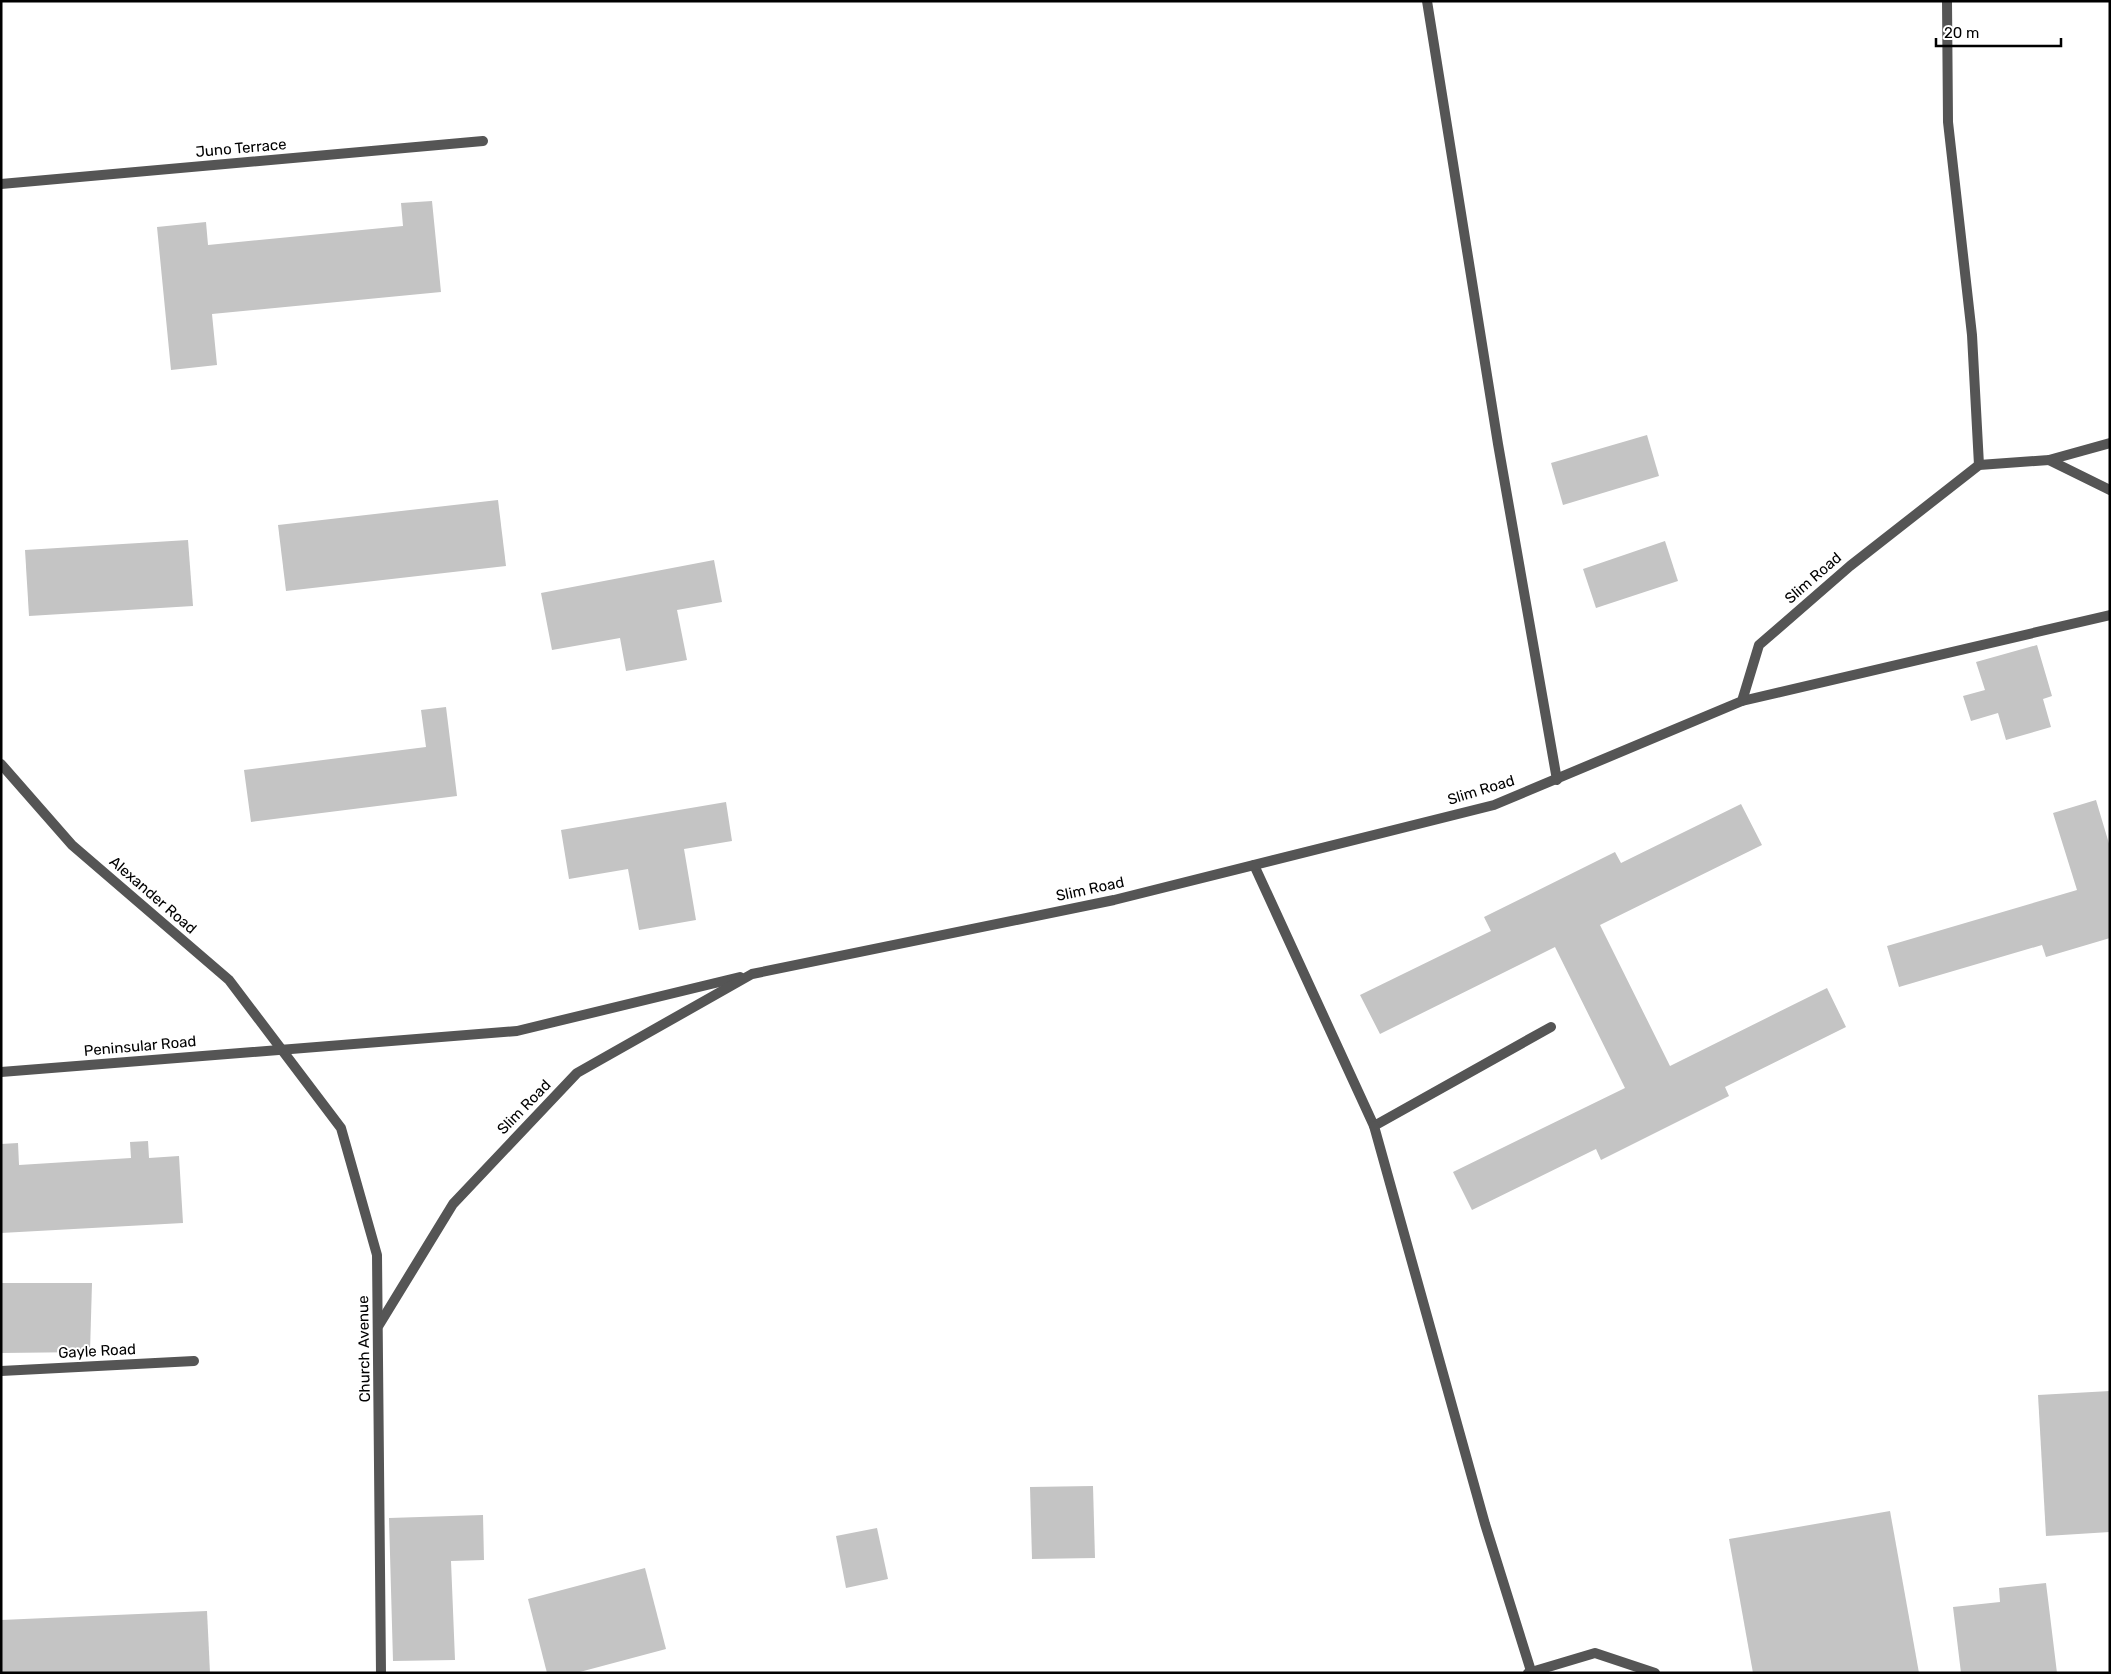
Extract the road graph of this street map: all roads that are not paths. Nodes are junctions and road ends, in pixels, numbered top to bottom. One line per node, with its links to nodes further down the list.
1 (1427, 1): 12 (lane)
2 (1947, 1): 7 (lane)
3 (482, 141): 4 (lane, Juno Terrace)
4 (1, 184)
5 (2110, 443): 6 (lane)
6 (2049, 460): 7 (lane); 8 (lane)
7 (1979, 464): 10 (lane, Slim Road)
8 (2110, 490)
9 (2110, 615): 10 (lane)
10 (1742, 701): 12 (lane, Slim Road)
11 (1, 764): 16 (lane, Alexander Road)
12 (1556, 780): 13 (lane, Slim Road)
13 (1254, 865): 14 (lane, Slim Road); 18 (lane)
14 (752, 974): 16 (lane, Slim Road); 19 (lane, Slim Road)
15 (1551, 1028): 18 (lane)
16 (282, 1050): 17 (lane, Peninsular Road); 19 (lane, Church Avenue)
17 (1, 1072)
18 (1374, 1126): 22 (lane)
19 (379, 1325): 23 (lane, Church Avenue)
20 (194, 1361): 21 (lane, Gayle Road)
21 (1, 1371)
22 (1529, 1672): 24 (lane)
23 (381, 1673)
24 (1655, 1673)

